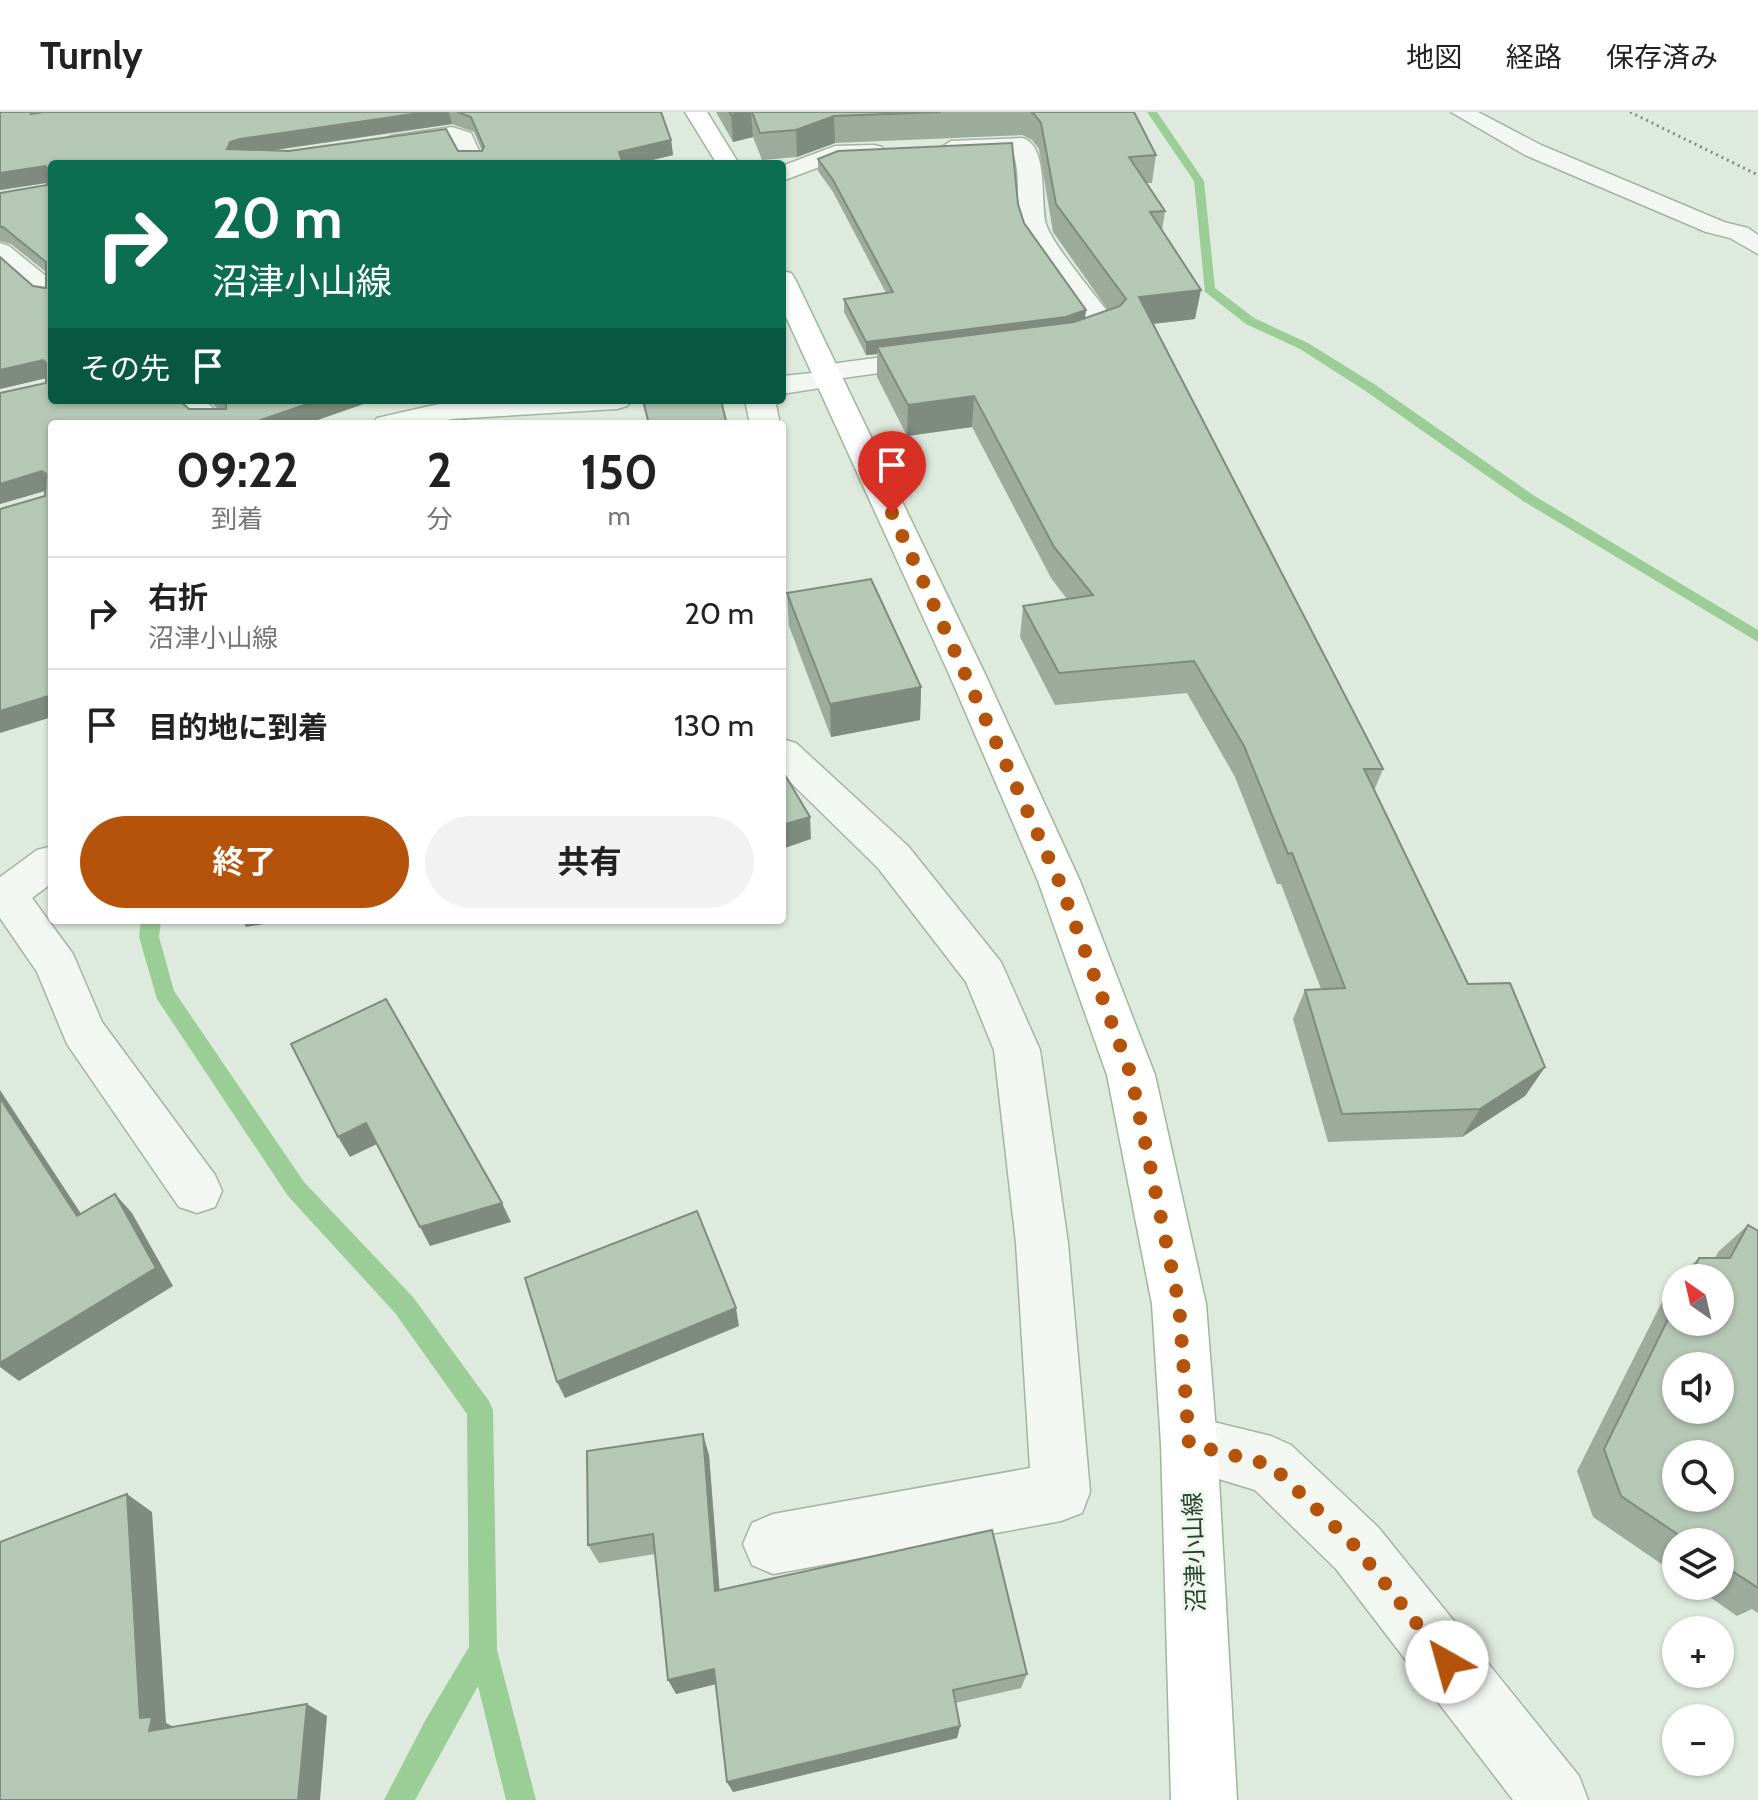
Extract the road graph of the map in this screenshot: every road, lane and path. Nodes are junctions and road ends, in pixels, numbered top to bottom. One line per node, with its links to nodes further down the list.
1 (696, 112): 7 (main road)
2 (1462, 112): 9 (street)
3 (366, 147): 6 (street)
4 (929, 149): 13 (street)
5 (898, 151): 8 (street)
6 (472, 160)
7 (726, 160)
8 (786, 172)
9 (1752, 235)
10 (0, 251): 12 (street)
11 (786, 287): 15 (main road, 沼津小山線)
12 (48, 291)
13 (1040, 345)
14 (963, 355): 15 (street)
15 (828, 375): 16 (street); 25 (main road, 沼津小山線)
16 (786, 384)
17 (191, 404): 19 (street)
18 (539, 404): 20 (street)
19 (211, 420)
20 (406, 420)
21 (786, 756): 26 (street)
22 (48, 864): 23 (street)
23 (4, 897): 24 (street)
24 (197, 1191)
25 (1189, 1444): 27 (main road, 沼津小山線); 28 (street)
26 (773, 1544)
27 (1204, 1800)
28 (1555, 1800)

